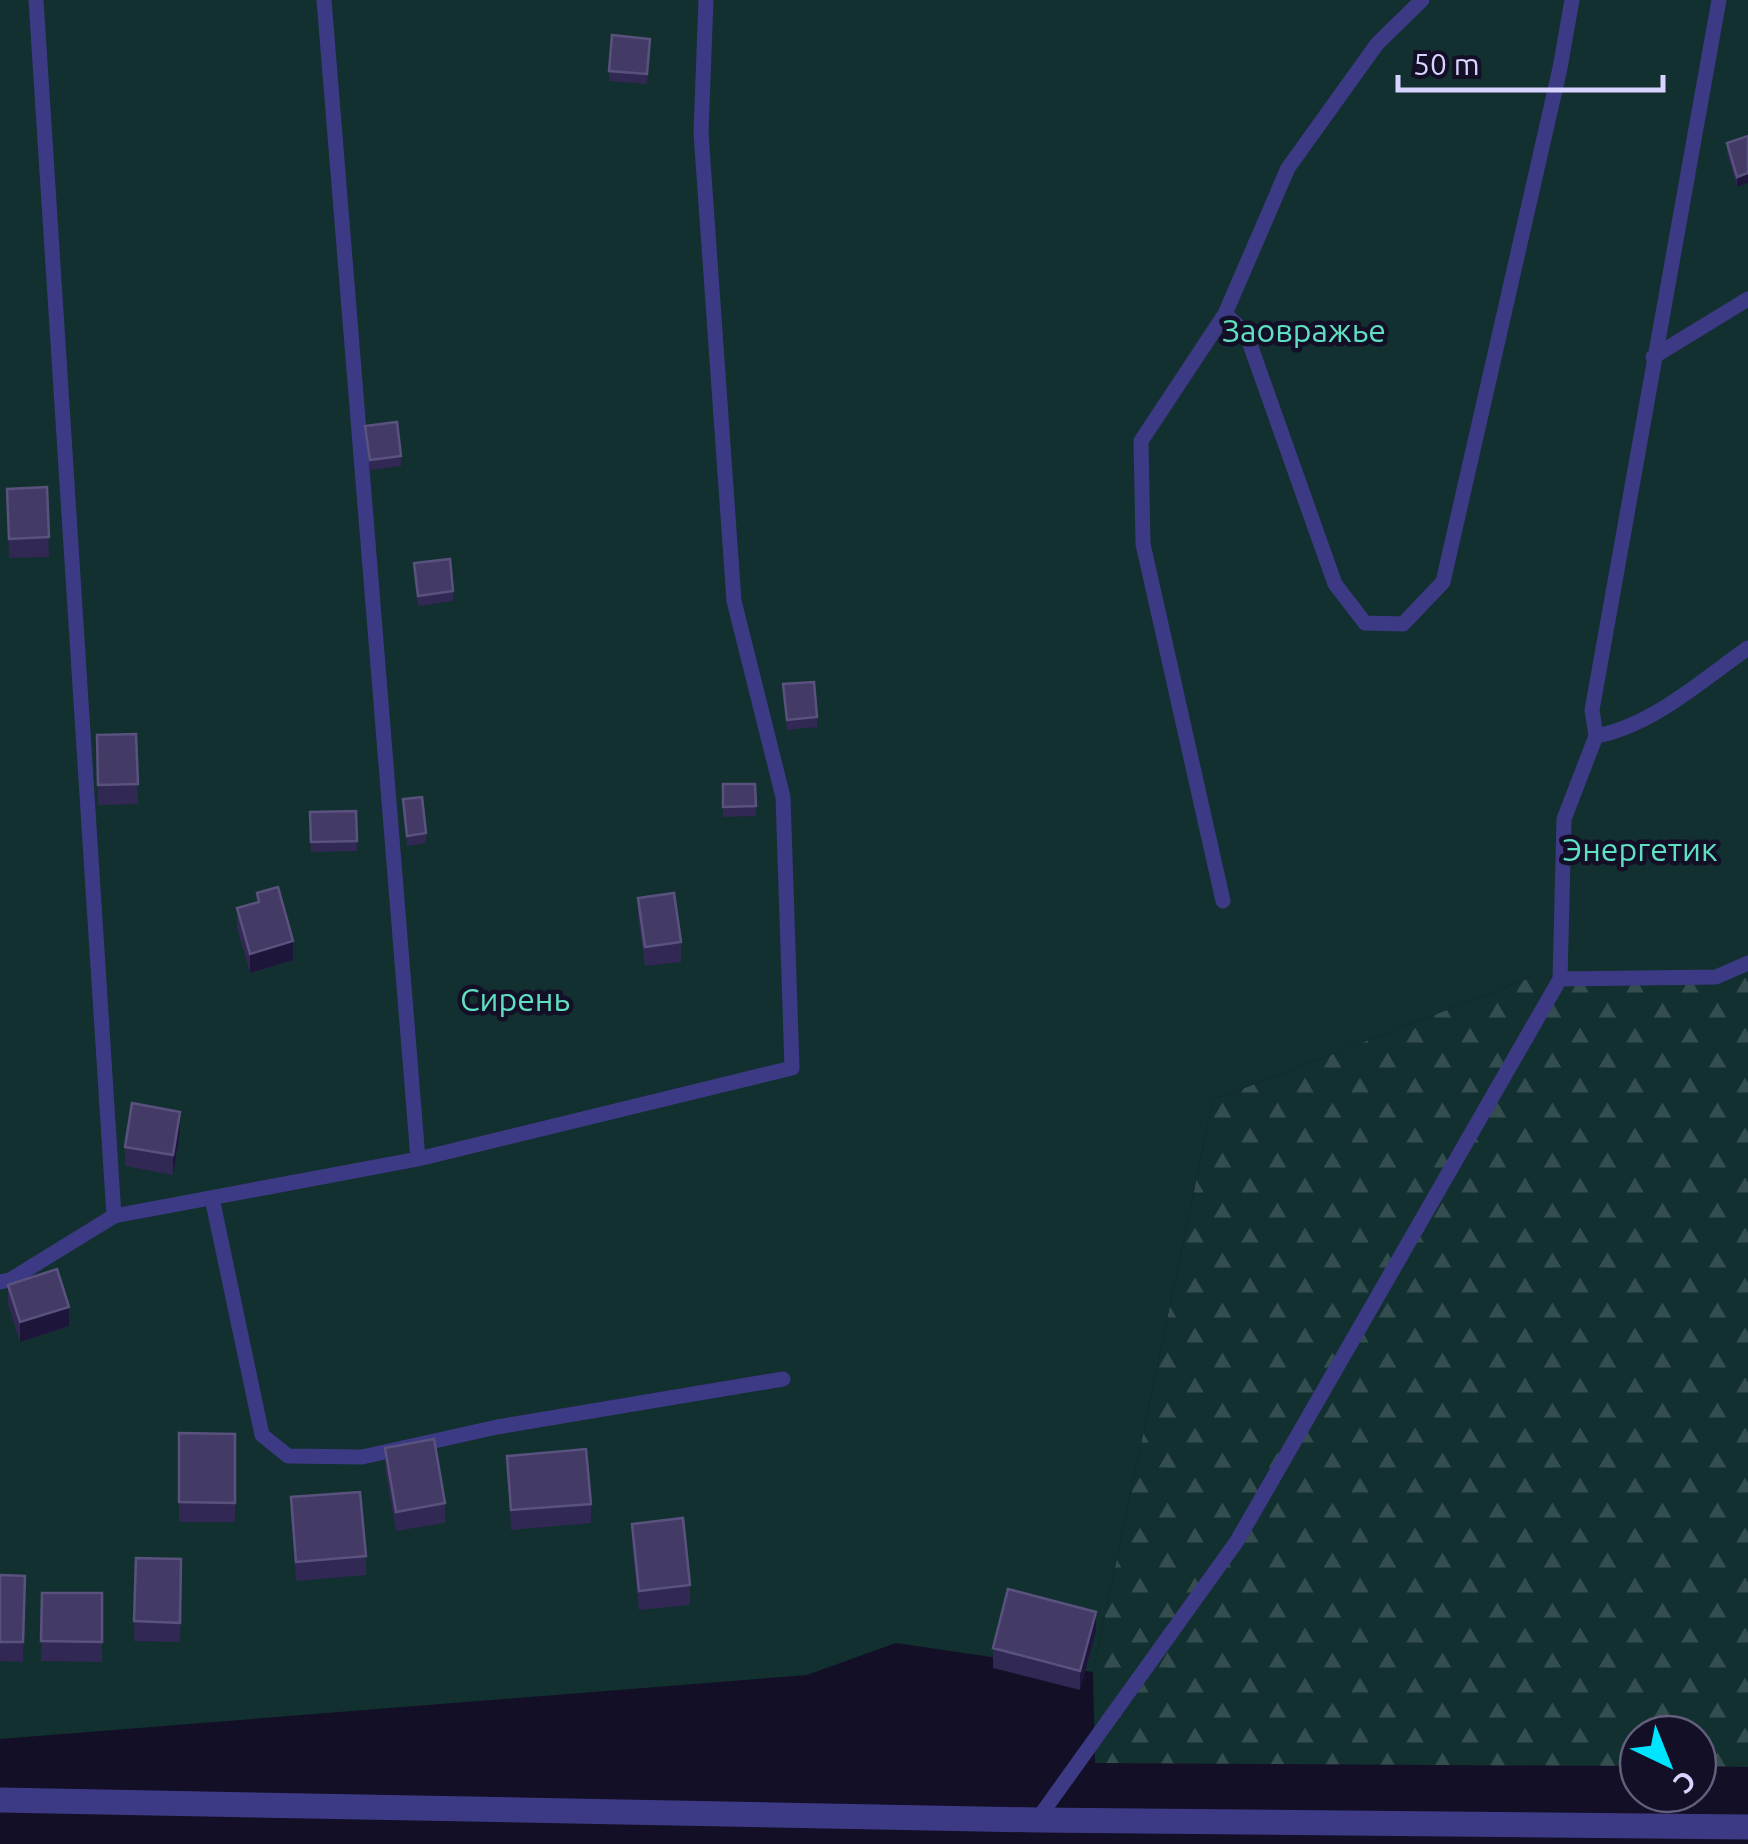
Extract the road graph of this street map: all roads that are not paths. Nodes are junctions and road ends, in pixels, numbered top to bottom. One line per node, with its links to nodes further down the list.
1 (36, 0): 17 (lane)
2 (324, 0): 15 (lane)
3 (706, 0): 15 (lane)
4 (1422, 0): 8 (lane)
5 (1572, 0): 8 (lane)
6 (1719, 0): 9 (lane)
7 (1748, 299): 9 (lane)
8 (1225, 314): 12 (lane)
9 (1653, 358): 11 (lane)
10 (1748, 648): 11 (lane)
11 (1596, 736): 14 (lane)
12 (1222, 902)
13 (1748, 964): 14 (lane)
14 (1560, 978): 21 (lane)
15 (418, 1159): 16 (lane)
16 (212, 1198): 17 (lane); 19 (lane)
17 (114, 1216): 18 (lane)
18 (0, 1282)
19 (783, 1378)
20 (0, 1800): 21 (street)
21 (1037, 1820): 22 (street)
22 (1748, 1828)

